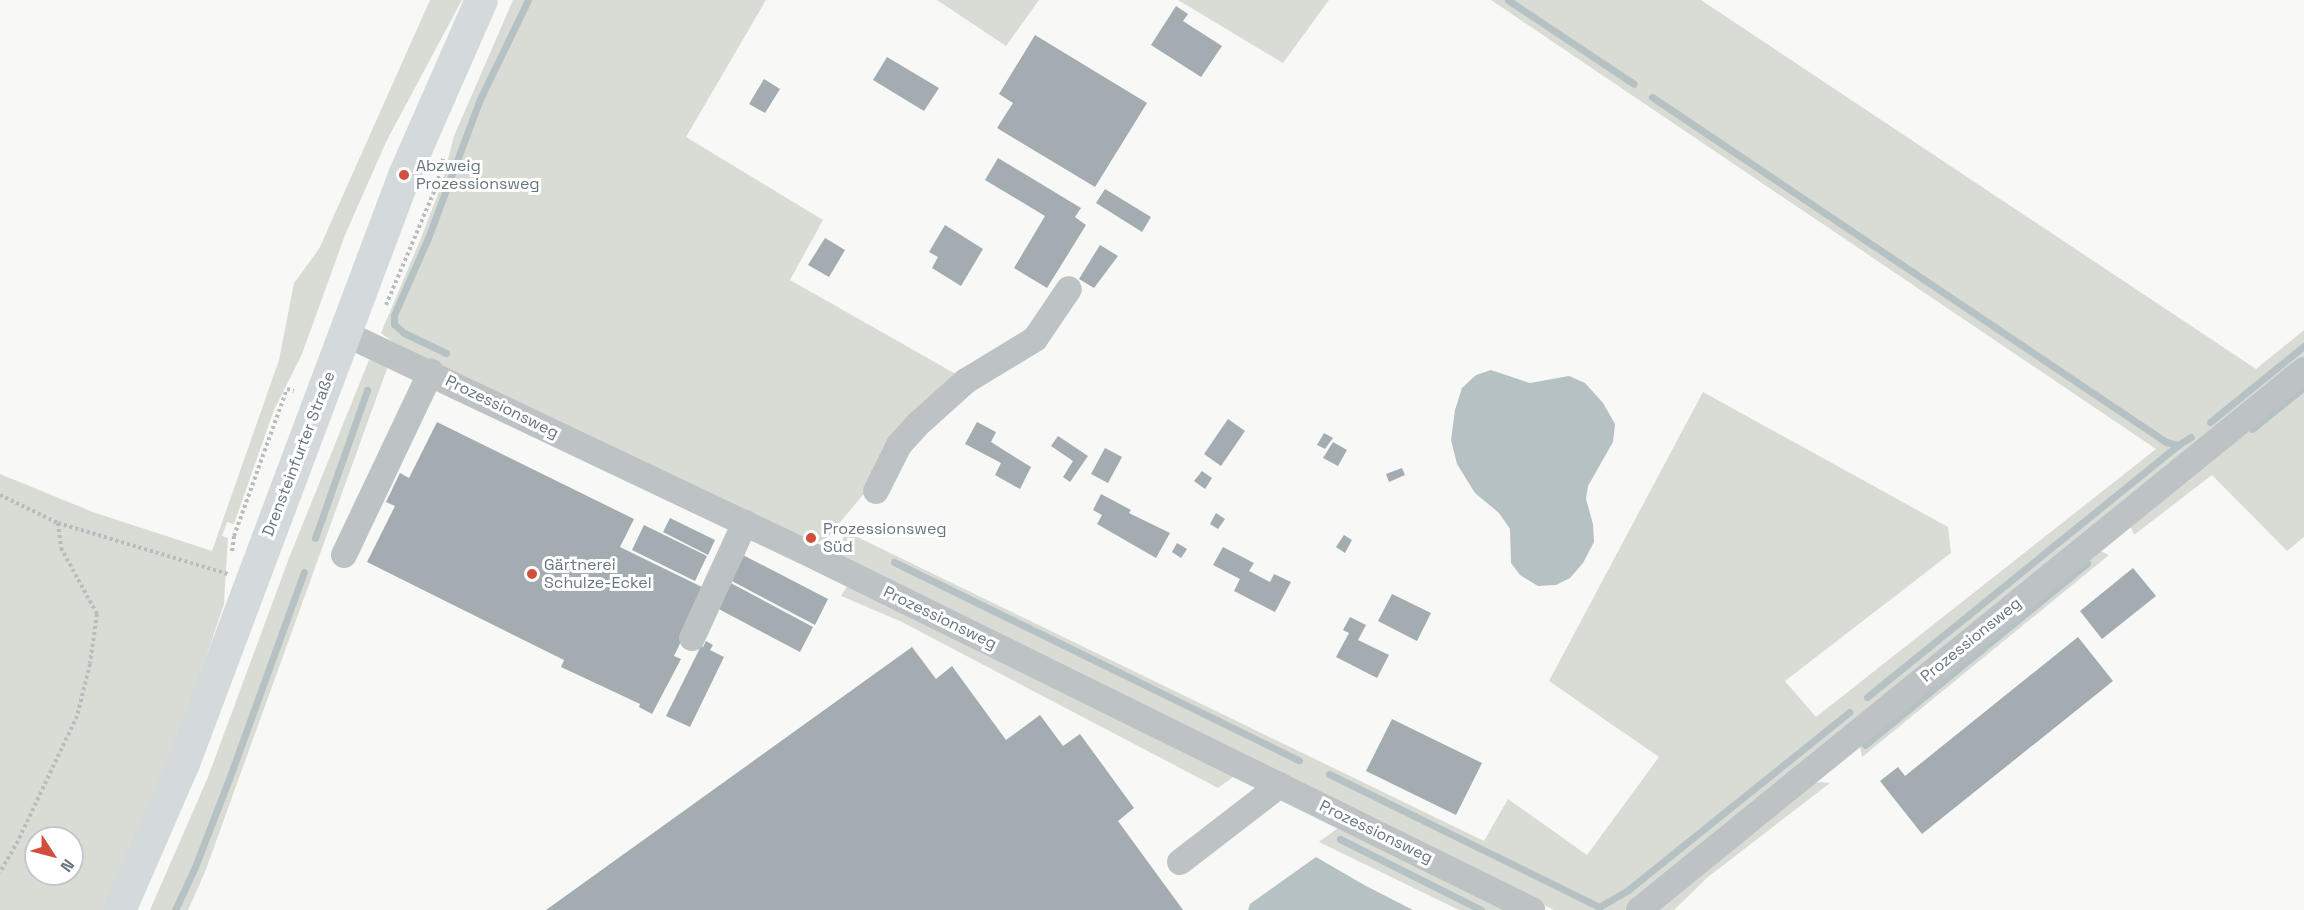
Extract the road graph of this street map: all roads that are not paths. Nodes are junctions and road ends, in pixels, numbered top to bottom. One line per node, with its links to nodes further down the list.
1 (481, 0): 3 (main road, Drensteinfurter Straße)
2 (1069, 289): 6 (street)
3 (344, 333): 5 (street, Prozessionsweg); 12 (main road, Drensteinfurter Straße)
4 (2304, 370): 14 (street, Prozessionsweg)
5 (431, 372): 7 (street, Prozessionsweg); 8 (street)
6 (876, 491)
7 (745, 523): 9 (street); 10 (street, Prozessionsweg)
8 (344, 555)
9 (692, 638)
10 (1280, 785): 11 (street); 13 (street, Prozessionsweg)
11 (1180, 862)
12 (119, 910)
13 (1532, 910)
14 (1639, 910)

